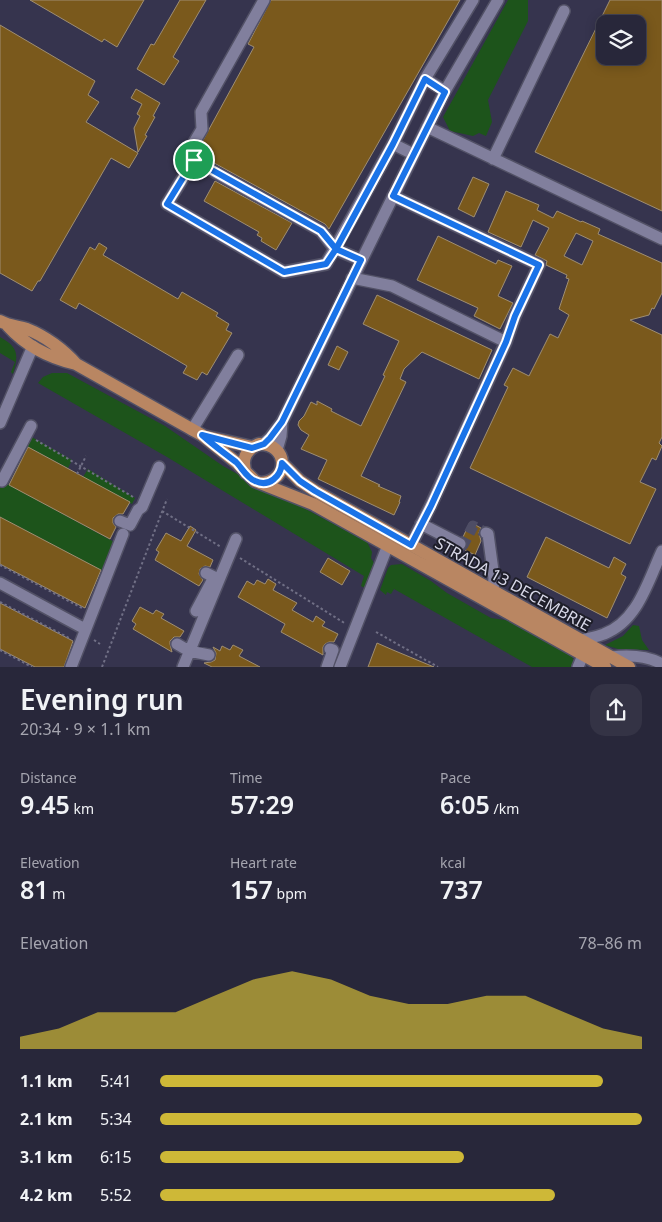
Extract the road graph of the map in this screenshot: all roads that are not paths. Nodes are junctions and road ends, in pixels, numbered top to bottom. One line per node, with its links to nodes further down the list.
1 (264, 0): 11 (street)
2 (473, 0): 5 (street)
3 (498, 0): 6 (street)
4 (564, 11): 10 (street)
5 (425, 79): 6 (street); 8 (street)
6 (445, 92): 7 (street)
7 (427, 127): 9 (street); 10 (street)
8 (393, 144): 9 (street); 14 (street)
9 (413, 154): 12 (street)
10 (493, 159): 13 (street)
11 (194, 160): 14 (street); 14 (street)
12 (393, 196): 15 (street); 18 (street)
13 (662, 239)
14 (336, 249): 15 (street)
15 (361, 260): 16 (street)
16 (352, 278): 18 (street); 22 (street)
17 (4, 323): 19 (main road, STRADA 13 DECEMBRIE); 21 (main road, STRADA 13 DECEMBRIE)
18 (506, 342): 34 (street)
19 (33, 346): 21 (main road, STRADA 13 DECEMBRIE); 23 (street)
20 (238, 354): 25 (street)
21 (76, 364): 25 (main road, STRADA 13 DECEMBRIE)
22 (282, 422): 26 (street); 27 (street)
23 (0, 423)
24 (30, 431): 31 (street)
25 (197, 433): 26 (main road, STRADA 13 DECEMBRIE); 30 (main road, STRADA 13 DECEMBRIE)
26 (258, 446): 27 (main road, STRADA 13 DECEMBRIE); 30 (main road)
27 (277, 450): 28 (main road, STRADA 13 DECEMBRIE)
28 (282, 463): 32 (main road); 40 (main road, STRADA 13 DECEMBRIE)
29 (160, 467): 33 (street)
30 (246, 473): 32 (main road, STRADA 13 DECEMBRIE)
31 (2, 481)
32 (261, 483): 38 (main road, STRADA 13 DECEMBRIE)
33 (120, 520)
34 (421, 524): 39 (street); 40 (street)
35 (486, 533): 44 (street)
36 (123, 534): 46 (street)
37 (236, 540): 50 (street)
38 (388, 544): 52 (main road, STRADA 13 DECEMBRIE); 58 (street)
39 (460, 544)
40 (411, 545): 44 (main road, STRADA 13 DECEMBRIE)
41 (662, 551): 47 (street)
42 (206, 573): 45 (street)
43 (0, 583): 46 (street)
44 (493, 591): 47 (main road, STRADA 13 DECEMBRIE)
45 (196, 611)
46 (85, 629): 55 (street)
47 (581, 640): 53 (main road, STRADA 13 DECEMBRIE)
48 (177, 644): 50 (street)
49 (330, 649): 57 (street)
50 (189, 651): 51 (street); 56 (street)
51 (209, 655)
52 (583, 655): 53 (main road, STRADA 13 DECEMBRIE); 59 (street)
53 (608, 662): 54 (street); 60 (main road, STRADA 13 DECEMBRIE)
54 (662, 664)
55 (71, 667)
56 (183, 667)
57 (327, 667)
58 (340, 667)
59 (578, 667)
60 (629, 667)

